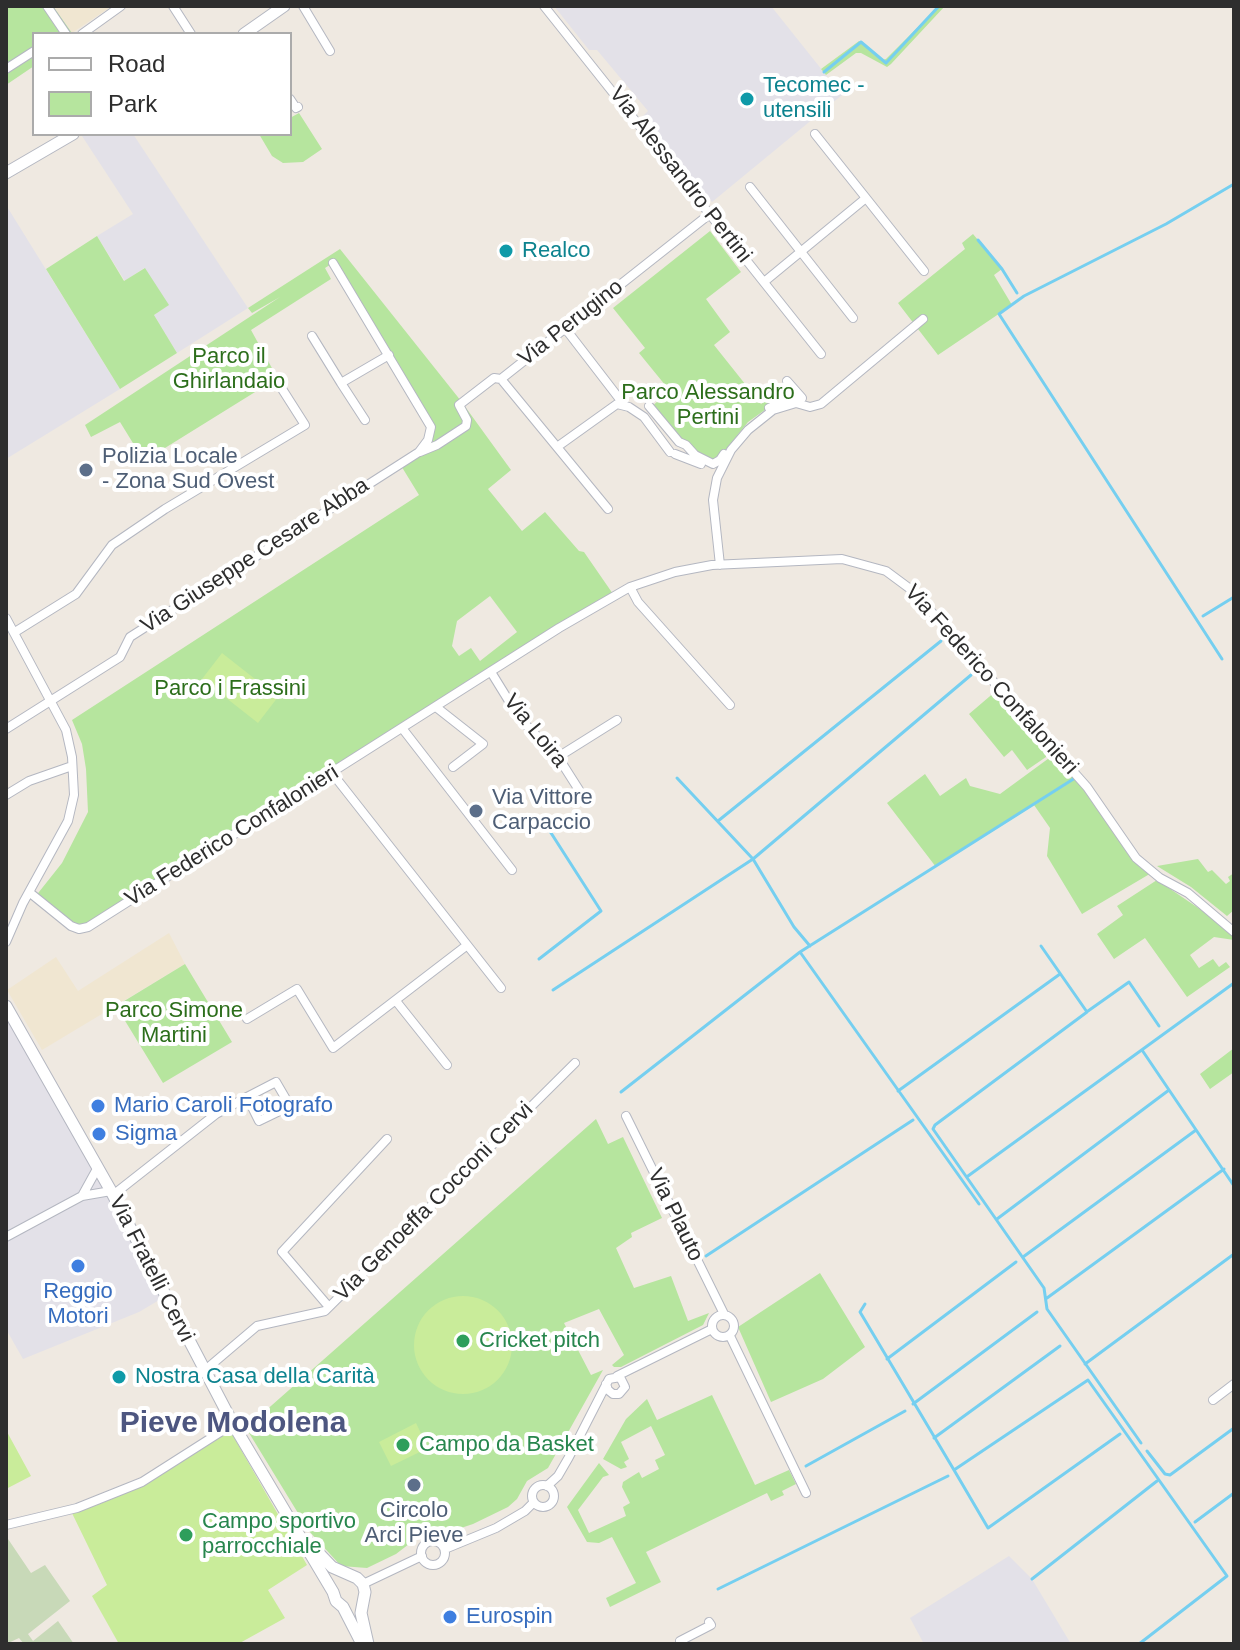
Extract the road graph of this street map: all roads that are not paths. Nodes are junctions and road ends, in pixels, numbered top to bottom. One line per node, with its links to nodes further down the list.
1 (47, 6): 7 (street)
2 (121, 6): 8 (street)
3 (173, 6): 9 (street)
4 (284, 6): 10 (main road)
5 (303, 6): 11 (street)
6 (544, 6): 21 (street, Via Alessandro Pertini)
7 (65, 32)
8 (85, 32)
9 (190, 32)
10 (247, 32)
11 (330, 51)
12 (32, 52): 13 (street)
13 (6, 69)
14 (292, 102): 15 (street)
15 (298, 107)
16 (815, 134): 20 (street)
17 (70, 136): 18 (main road)
18 (6, 173)
19 (750, 187): 22 (street)
20 (866, 198): 22 (street); 24 (street)
21 (711, 213): 25 (street, Via Alessandro Pertini); 32 (street, Via Perugino)
22 (802, 251): 25 (street); 26 (street)
23 (333, 263): 31 (street)
24 (924, 271)
25 (764, 282): 30 (street, Via Alessandro Pertini)
26 (853, 318)
27 (923, 319): 41 (street)
28 (568, 332): 36 (street, Via Perugino)
29 (312, 336): 35 (street)
30 (821, 354)
31 (389, 355): 35 (street); 40 (street)
32 (501, 379): 39 (street, Via Perugino); 40 (street, Via Giuseppe Cesare Abba)
33 (277, 381): 46 (street)
34 (787, 381): 37 (street)
35 (341, 383): 38 (street)
36 (625, 406): 39 (street); 41 (street, Via Perugino)
37 (649, 406)
38 (365, 420)
39 (557, 447): 42 (street, Via Perugino)
40 (419, 452): 48 (street, Via Giuseppe Cesare Abba)
41 (720, 472): 43 (street)
42 (608, 509)
43 (720, 565): 44 (street, Via Federico Confalonieri); 64 (street, Via Federico Confalonieri)
44 (630, 587): 47 (street, Via Federico Confalonieri); 49 (street)
45 (7, 622): 46 (street)
46 (15, 632): 48 (street)
47 (491, 672): 50 (street, Via Federico Confalonieri); 54 (street, Via Loira)
48 (52, 700): 53 (street, Via Giuseppe Cesare Abba); 55 (street)
49 (730, 705)
50 (436, 707): 52 (street, Via Federico Confalonieri); 56 (street)
51 (617, 720): 54 (street)
52 (402, 728): 57 (street, Via Federico Confalonieri); 60 (street)
53 (6, 729)
54 (558, 757): 58 (street, Via Loira)
55 (72, 766): 59 (street); 61 (street)
56 (453, 767)
57 (332, 773): 61 (street, Via Federico Confalonieri); 66 (street)
58 (579, 790)
59 (6, 795)
60 (512, 870)
61 (29, 892): 62 (street)
62 (23, 903): 63 (street); 65 (street)
63 (6, 926)
64 (1234, 932)
65 (6, 942)
66 (466, 946): 67 (street); 68 (street)
67 (501, 988)
68 (396, 1001): 70 (street); 72 (street)
69 (6, 1006): 76 (main road, Via Fratelli Cervi)
70 (247, 1019)
71 (575, 1063): 80 (street, Via Genoeffa Cocconi Cervi)
72 (447, 1065)
73 (247, 1097): 73 (street); 77 (street)
74 (626, 1116): 81 (street, Via Plauto)
75 (387, 1139): 80 (street)
76 (98, 1167): 77 (main road, Via Fratelli Cervi); 78 (street)
77 (112, 1193): 78 (street); 85 (main road, Via Fratelli Cervi)
78 (82, 1196): 79 (street)
79 (6, 1237)
80 (329, 1307): 85 (street, Via Genoeffa Cocconi Cervi)
81 (724, 1314): 82 (street); 83 (street, Via Plauto)
82 (712, 1329): 83 (street); 84 (street)
83 (730, 1336): 95 (street, Via Plauto)
84 (648, 1361): 86 (street); 88 (street)
85 (204, 1371): 93 (main road, Via Fratelli Cervi)
86 (617, 1376): 87 (street); 88 (street)
87 (606, 1384): 90 (street); 92 (street)
88 (625, 1384): 90 (street)
89 (1234, 1384): 91 (street)
90 (616, 1394): 92 (street)
91 (1213, 1400)
92 (589, 1419): 94 (street)
93 (233, 1424): 97 (street); 98 (main road, Via Fratelli Cervi)
94 (547, 1486): 96 (street); 96 (street)
95 (806, 1493)
96 (534, 1502): 99 (street)
97 (6, 1525)
98 (296, 1531): 101 (main road, Via Fratelli Cervi); 103 (main road, Via Fratelli Cervi)
99 (445, 1549): 100 (street); 100 (street)
100 (422, 1556): 102 (street)
101 (348, 1576): 102 (main road, Via Fratelli Cervi); 103 (main road)
102 (363, 1584): 104 (main road)
103 (333, 1592): 105 (main road, Via Fratelli Cervi)
104 (363, 1600): 105 (main road); 109 (main road)
105 (343, 1607): 108 (main road, Via Fratelli Cervi)
106 (709, 1622): 107 (street)
107 (679, 1643)
108 (362, 1644)
109 (368, 1644)

